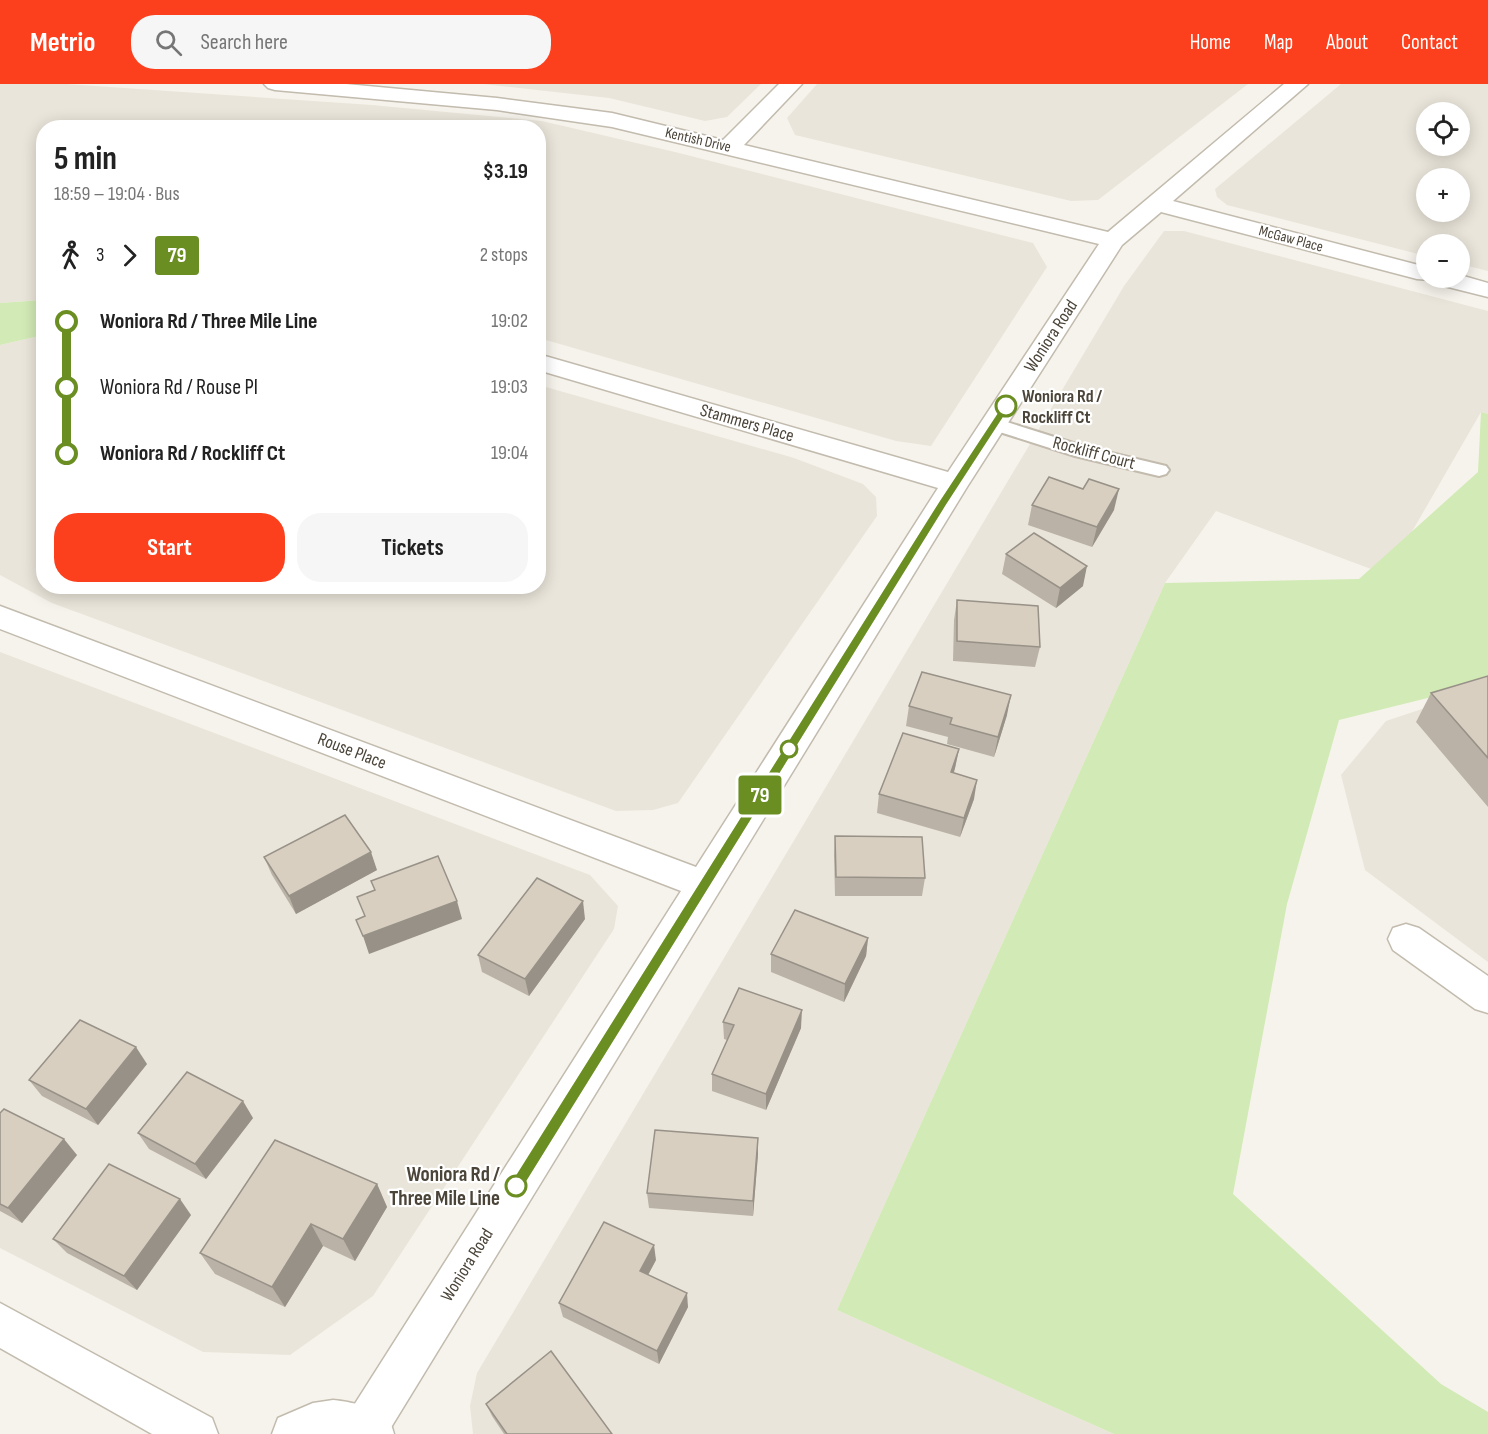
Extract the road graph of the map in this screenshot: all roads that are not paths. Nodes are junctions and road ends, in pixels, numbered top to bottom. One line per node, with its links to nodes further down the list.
1 (275, 84): 4 (street, Kentish Drive)
2 (791, 84): 4 (street)
3 (1297, 84): 5 (street, Woniora Road)
4 (729, 147): 6 (street, Kentish Drive)
5 (1155, 203): 6 (street, Woniora Road); 7 (street, McGaw Place)
6 (1113, 240): 11 (street, Woniora Road)
7 (1416, 271)
8 (1470, 285): 9 (street)
9 (1488, 290)
10 (546, 365): 13 (street, Stammers Place)
11 (994, 424): 12 (lane, Rockliff Court); 13 (street, Woniora Road)
12 (1159, 470)
13 (955, 483): 15 (street, Woniora Road)
14 (0, 617): 15 (street, Rouse Place)
15 (704, 885): 19 (street, Woniora Road)
16 (1406, 939): 17 (street)
17 (1488, 997)
18 (0, 1324): 20 (street)
19 (369, 1431): 21 (street)
20 (196, 1434)
21 (294, 1434)

